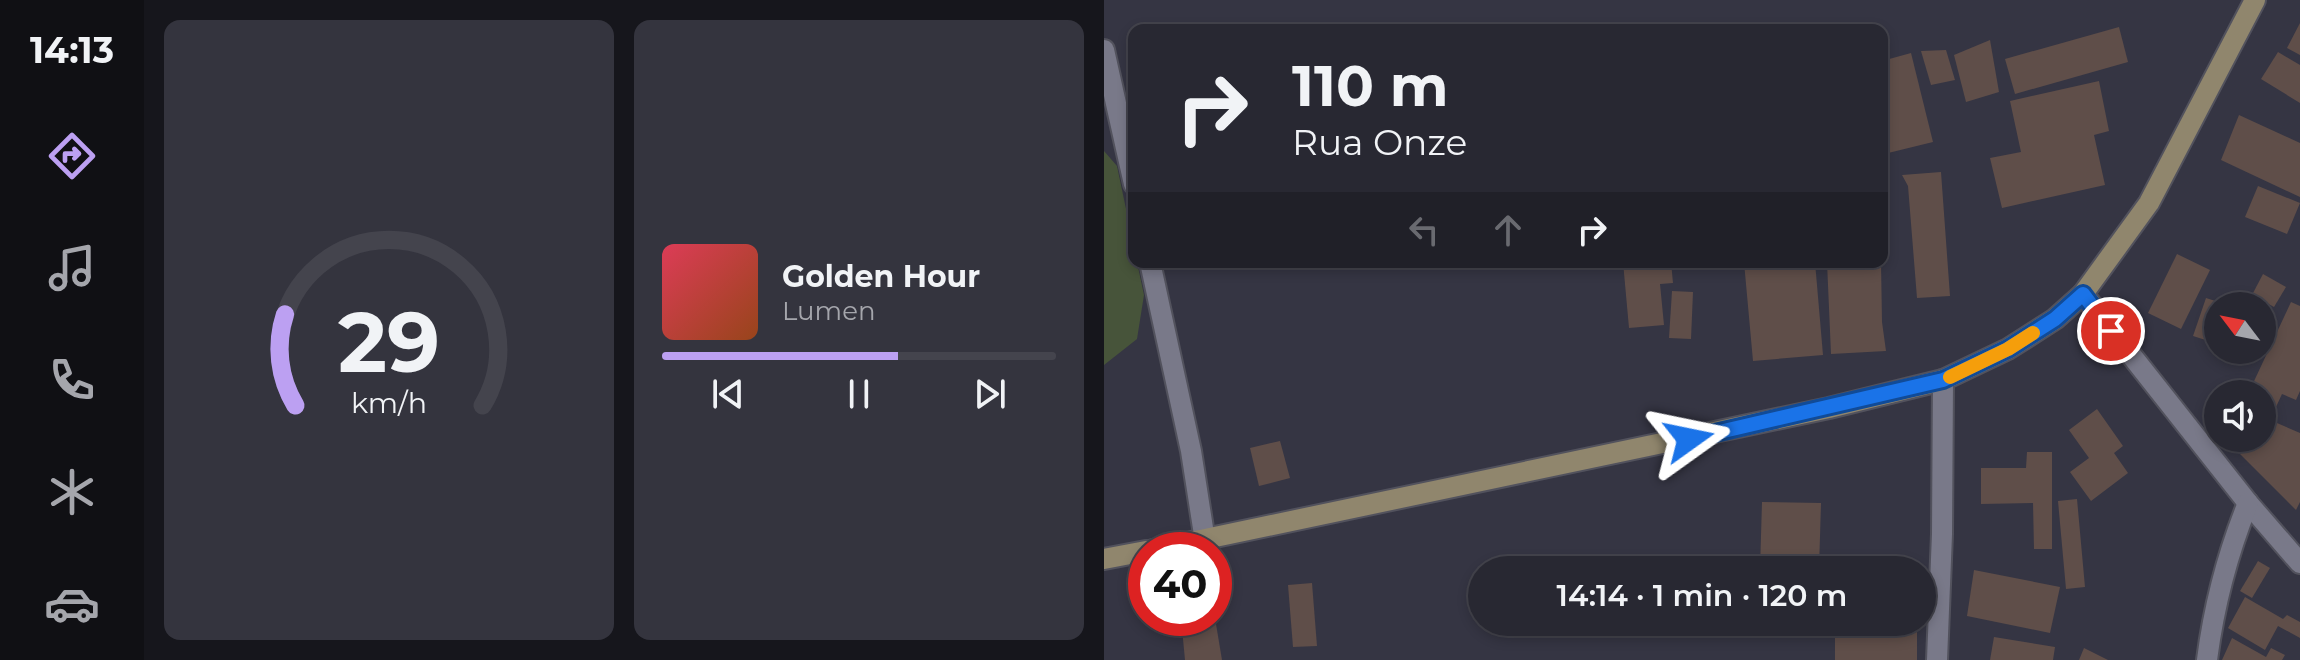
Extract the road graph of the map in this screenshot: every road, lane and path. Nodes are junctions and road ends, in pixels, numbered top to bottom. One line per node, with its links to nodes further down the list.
1 (2255, 0): 5 (street)
2 (1104, 50): 3 (street)
3 (1128, 157)
4 (1151, 268): 8 (street)
5 (2083, 294): 6 (street); 7 (street)
6 (1943, 380): 9 (street); 13 (street)
7 (2248, 503): 11 (street); 14 (street)
8 (1204, 532)
9 (1232, 535)
10 (1128, 554): 12 (street)
11 (2298, 554)
12 (1104, 559)
13 (1937, 660)
14 (2207, 660)

